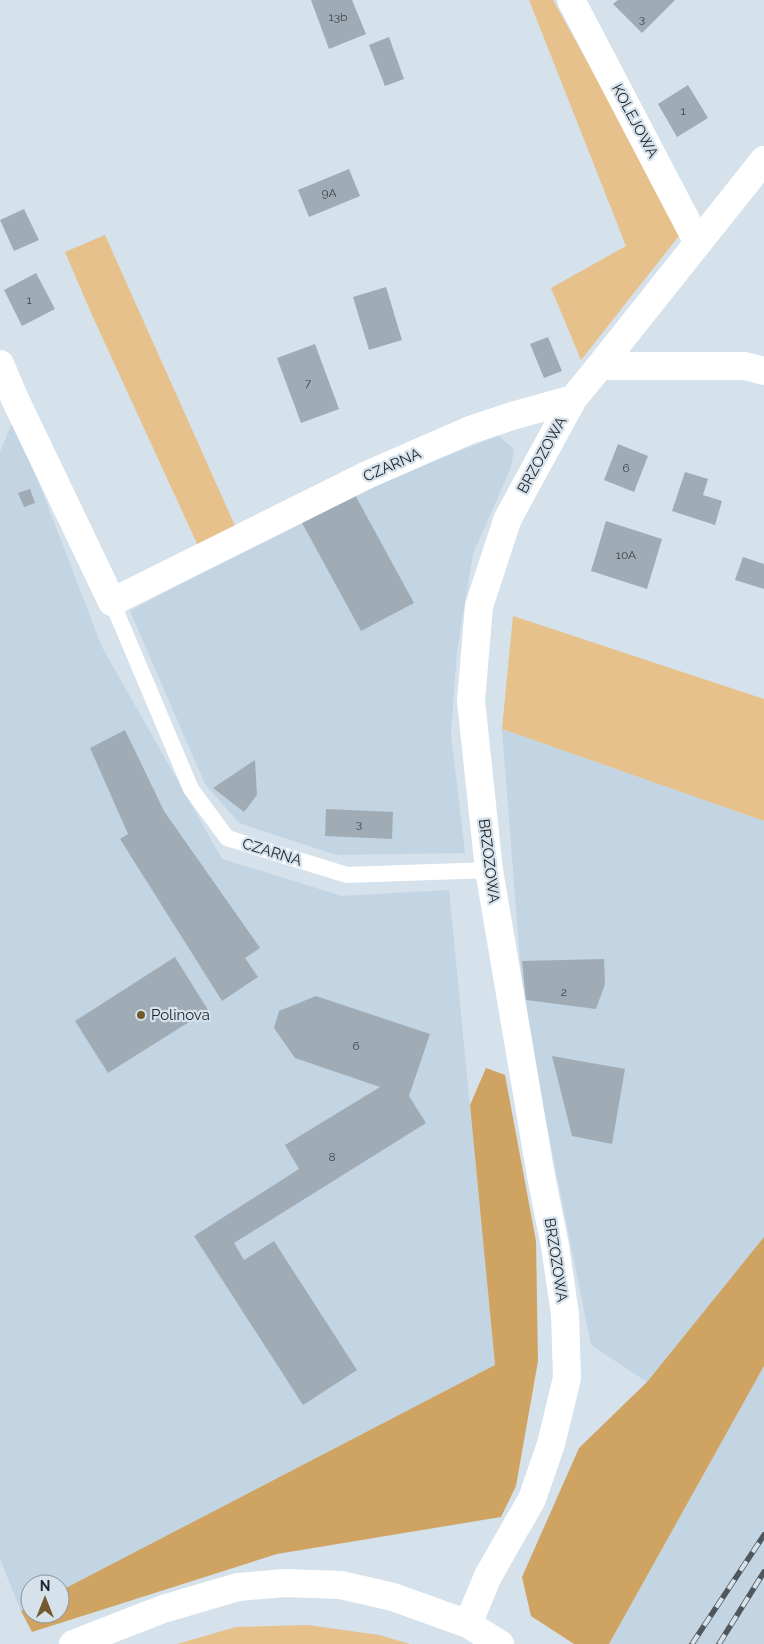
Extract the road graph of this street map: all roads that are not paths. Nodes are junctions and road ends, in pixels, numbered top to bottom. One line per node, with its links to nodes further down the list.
1 (571, 0): 3 (street, KOLEJOWA)
2 (764, 160): 3 (street, BRZOZOWA)
3 (698, 243): 5 (street, BRZOZOWA)
4 (0, 364): 8 (street, CZARNA)
5 (600, 366): 6 (street); 7 (street, BRZOZOWA)
6 (764, 371)
7 (573, 399): 8 (street, CZARNA); 9 (street, BRZOZOWA)
8 (112, 602): 9 (lane, CZARNA)
9 (489, 870): 10 (street, BRZOZOWA)
10 (468, 1624): 11 (street); 12 (street)
11 (73, 1644)
12 (500, 1644)

